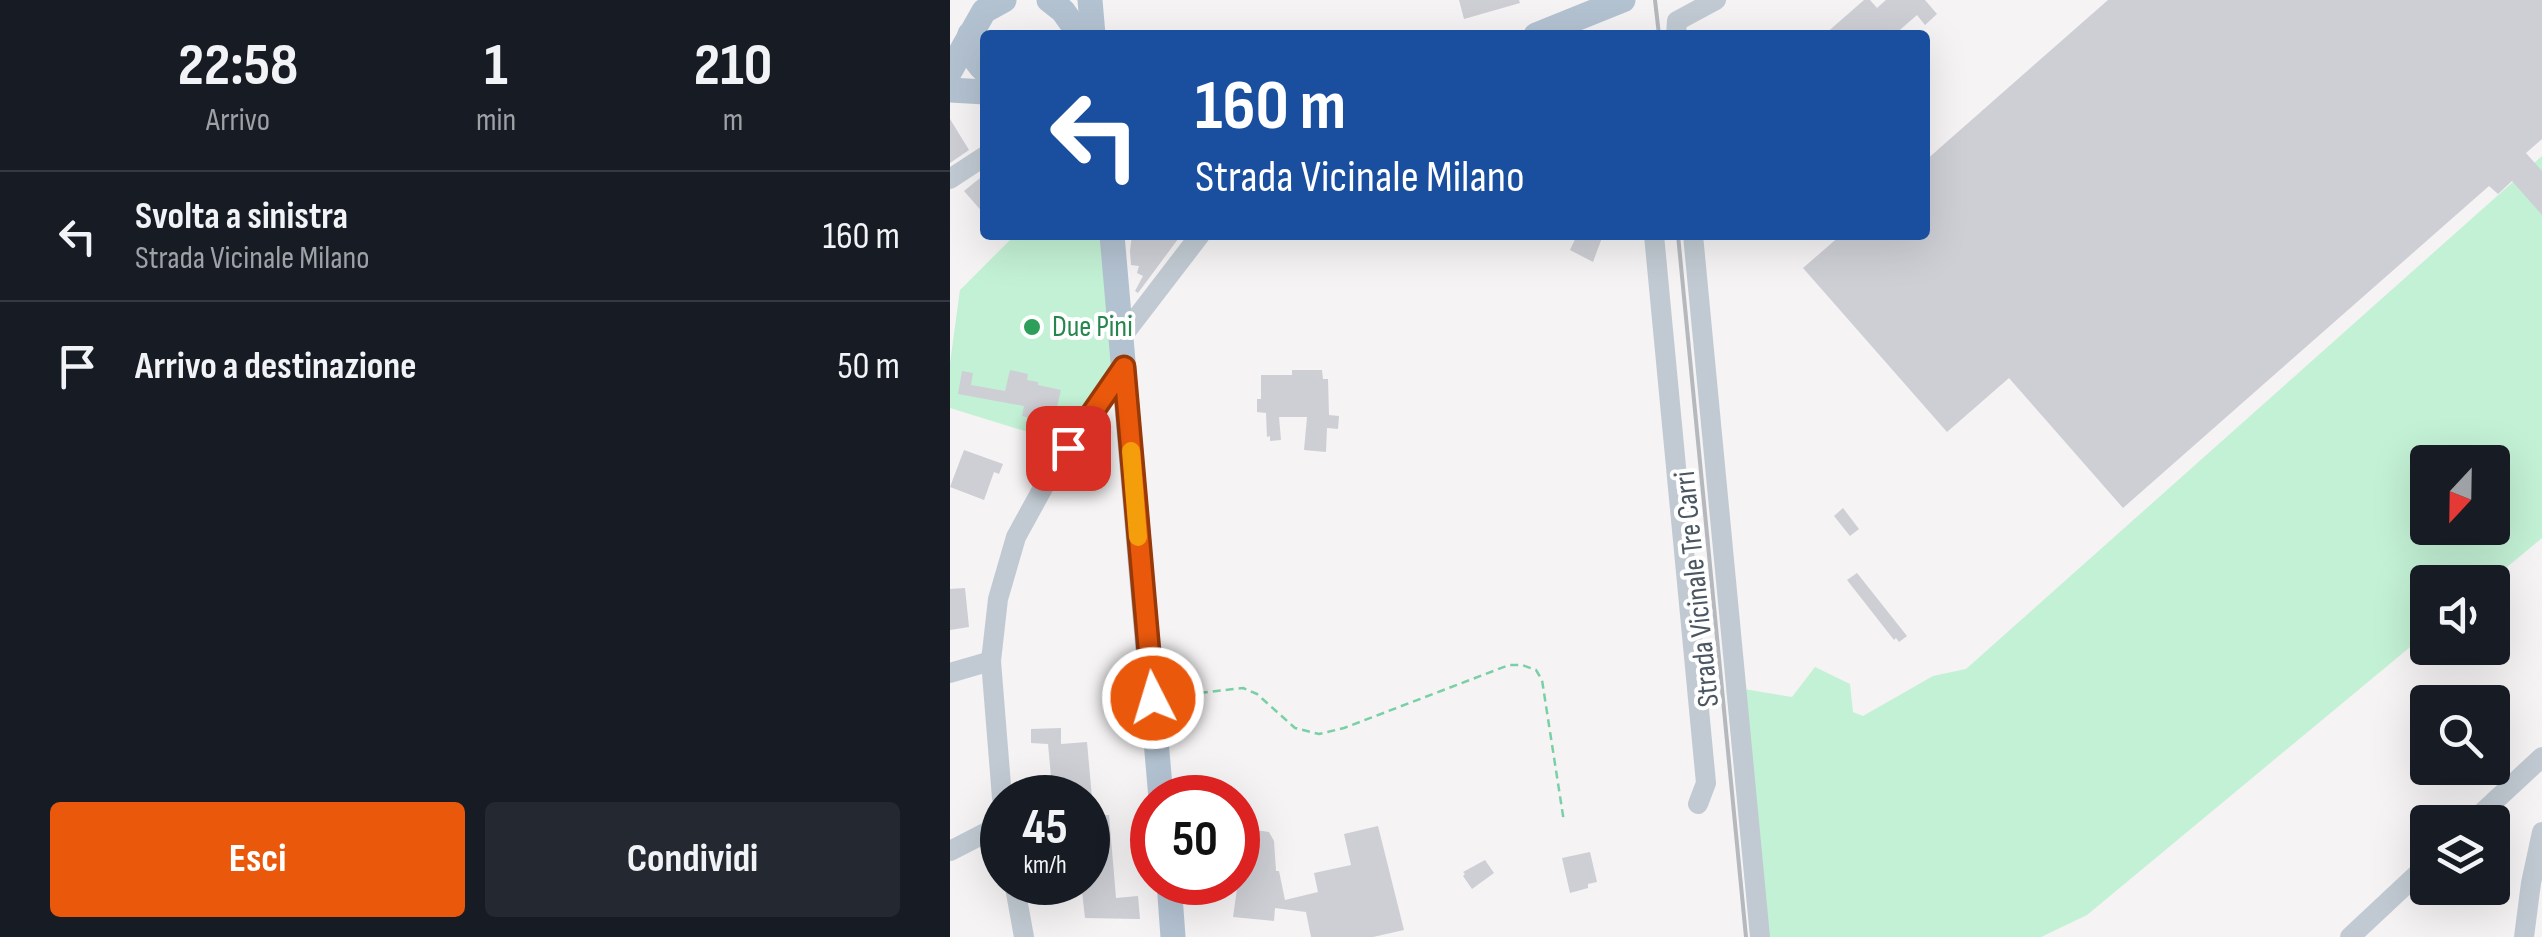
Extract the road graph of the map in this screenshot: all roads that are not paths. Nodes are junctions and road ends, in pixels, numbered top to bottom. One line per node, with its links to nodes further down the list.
1 (986, 0): 11 (main road)
2 (1004, 0): 11 (main road)
3 (1049, 0): 7 (main road)
4 (1090, 0): 8 (main road)
5 (1624, 0): 9 (main road)
6 (1716, 0): 10 (street)
7 (1076, 30)
8 (1093, 30)
9 (1549, 30)
10 (1676, 30)
11 (960, 33): 12 (main road); 13 (main road)
12 (980, 65)
13 (950, 81): 14 (main road)
14 (980, 85)
15 (980, 159): 16 (street)
16 (950, 179)
17 (1112, 240): 21 (main road)
18 (1196, 240): 21 (street)
19 (1654, 240): 28 (street)
20 (1693, 240): 38 (street, Strada Vicinale Tre Carri)
21 (1121, 338): 22 (main road)
22 (1124, 367): 23 (street); 27 (main road)
23 (990, 662): 24 (street); 26 (street)
24 (950, 673)
25 (2542, 757): 29 (street)
26 (1000, 775)
27 (1159, 775)
28 (1698, 804)
29 (2490, 805)
30 (2542, 832): 40 (street)
31 (980, 835): 32 (street)
32 (950, 850)
33 (2410, 881): 39 (street)
34 (1018, 905): 36 (street)
35 (1171, 905): 37 (main road)
36 (1024, 937)
37 (1174, 937)
38 (1760, 937)
39 (2350, 937)
40 (2524, 937)

